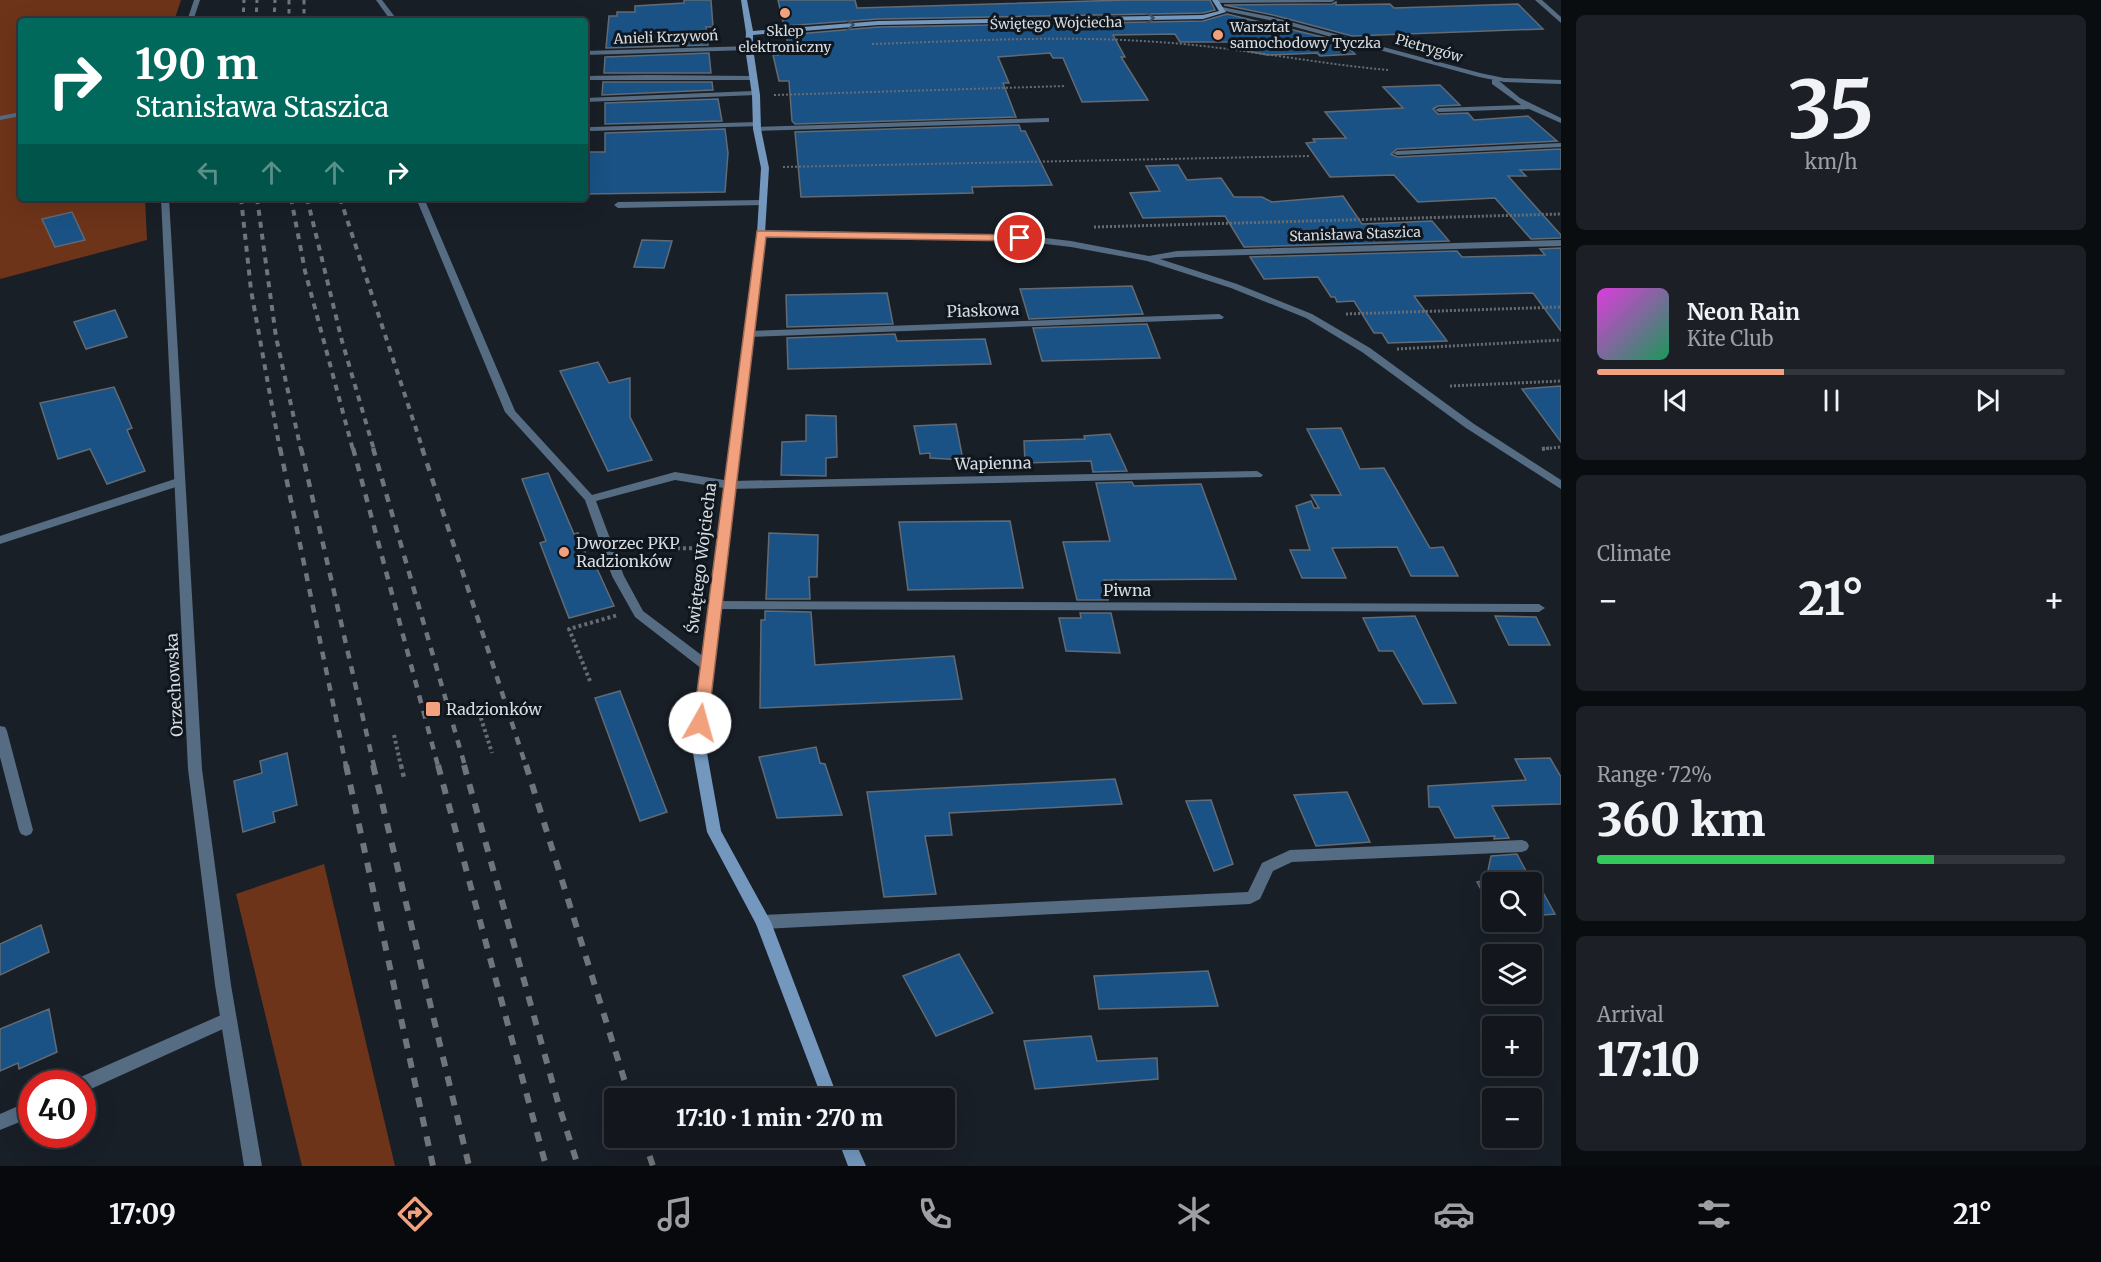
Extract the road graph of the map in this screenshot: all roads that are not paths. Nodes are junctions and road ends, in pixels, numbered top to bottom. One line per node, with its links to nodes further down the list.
1 (197, 0): 8 (street)
2 (379, 0): 9 (street)
3 (744, 0): 11 (street, Świętego Wojciecha)
4 (1332, 0): 6 (street)
5 (1538, 0): 10 (street)
6 (1216, 1): 7 (street)
7 (1222, 11): 11 (street, one-way to 7); 17 (street, Pietrygów)
8 (191, 18)
9 (392, 18)
10 (1561, 21)
11 (750, 33): 12 (street, Świętego Wojciecha)
12 (748, 48): 13 (street, Anieli Krzywoń); 15 (street, Świętego Wojciecha)
13 (588, 53)
14 (588, 78): 15 (street)
15 (752, 78): 18 (street, Świętego Wojciecha)
16 (1495, 82): 20 (street)
17 (1561, 82)
18 (754, 94): 19 (street); 26 (street, Świętego Wojciecha)
19 (588, 100)
20 (1529, 106): 21 (street); 25 (street)
21 (1439, 110)
22 (18, 115): 23 (street)
23 (0, 118)
24 (1046, 120): 26 (street)
25 (1561, 121)
26 (757, 126): 27 (street); 32 (street, Świętego Wojciecha)
27 (591, 129)
28 (1561, 145): 29 (street)
29 (1398, 153)
30 (165, 201): 40 (street, Orzechowska)
31 (421, 201): 43 (street)
32 (763, 203): 33 (street); 34 (street, Świętego Wojciecha)
33 (618, 205)
34 (761, 234): 36 (street, Stanisława Staszica); 38 (street, Świętego Wojciecha)
35 (1561, 243): 36 (street, Stanisława Staszica)
36 (1149, 259): 41 (street, Stanisława Staszica)
37 (1219, 317): 38 (street, Piaskowa)
38 (748, 334): 42 (street, Świętego Wojciecha)
39 (1257, 475): 42 (street, Wapienna)
40 (178, 482): 44 (street); 52 (street, Orzechowska)
41 (1561, 484)
42 (730, 485): 43 (street, Wapienna); 45 (street, Świętego Wojciecha)
43 (590, 499): 47 (street)
44 (0, 540)
45 (716, 605): 46 (street, Piwna); 47 (street, Świętego Wojciecha)
46 (1539, 608)
47 (707, 666): 51 (street, Świętego Wojciecha)
48 (0, 731): 49 (street)
49 (26, 830)
50 (1522, 846): 51 (street)
51 (763, 922): 54 (street, Świętego Wojciecha)
52 (228, 1018): 53 (street); 58 (street, Orzechowska)
53 (96, 1079)
54 (827, 1088)
55 (18, 1114): 56 (street)
56 (0, 1122)
57 (849, 1148): 59 (street)
58 (253, 1166)
59 (856, 1166)

